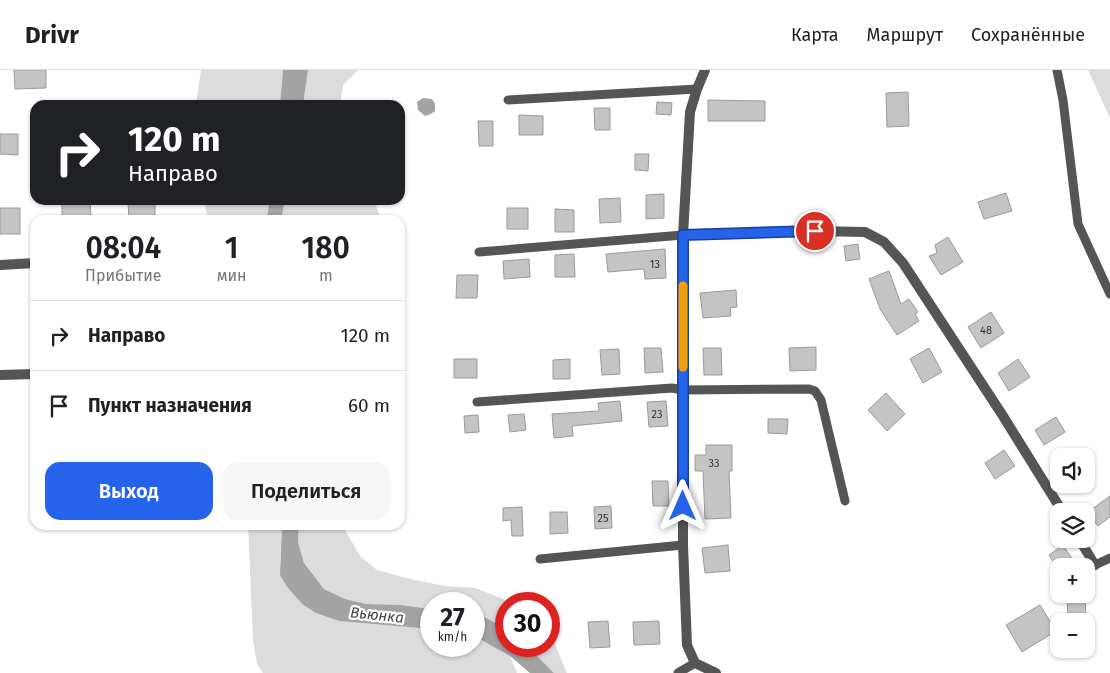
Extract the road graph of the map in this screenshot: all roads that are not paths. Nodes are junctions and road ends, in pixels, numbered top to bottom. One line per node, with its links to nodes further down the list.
1 (705, 70): 3 (street)
2 (1057, 70): 9 (lane)
3 (697, 89): 4 (lane); 5 (street)
4 (508, 100)
5 (683, 235): 6 (lane); 12 (street); 15 (street)
6 (480, 252)
7 (30, 264): 8 (street)
8 (0, 265)
9 (1110, 294)
10 (30, 374): 11 (street)
11 (0, 375)
12 (683, 390): 13 (lane); 14 (lane); 16 (street)
13 (477, 402)
14 (845, 501)
15 (1057, 503)
16 (683, 545): 18 (lane); 20 (street)
17 (1110, 558): 19 (lane)
18 (540, 559)
19 (1095, 565)
20 (695, 663): 21 (lane); 22 (street)
21 (678, 673)
22 (716, 673)

